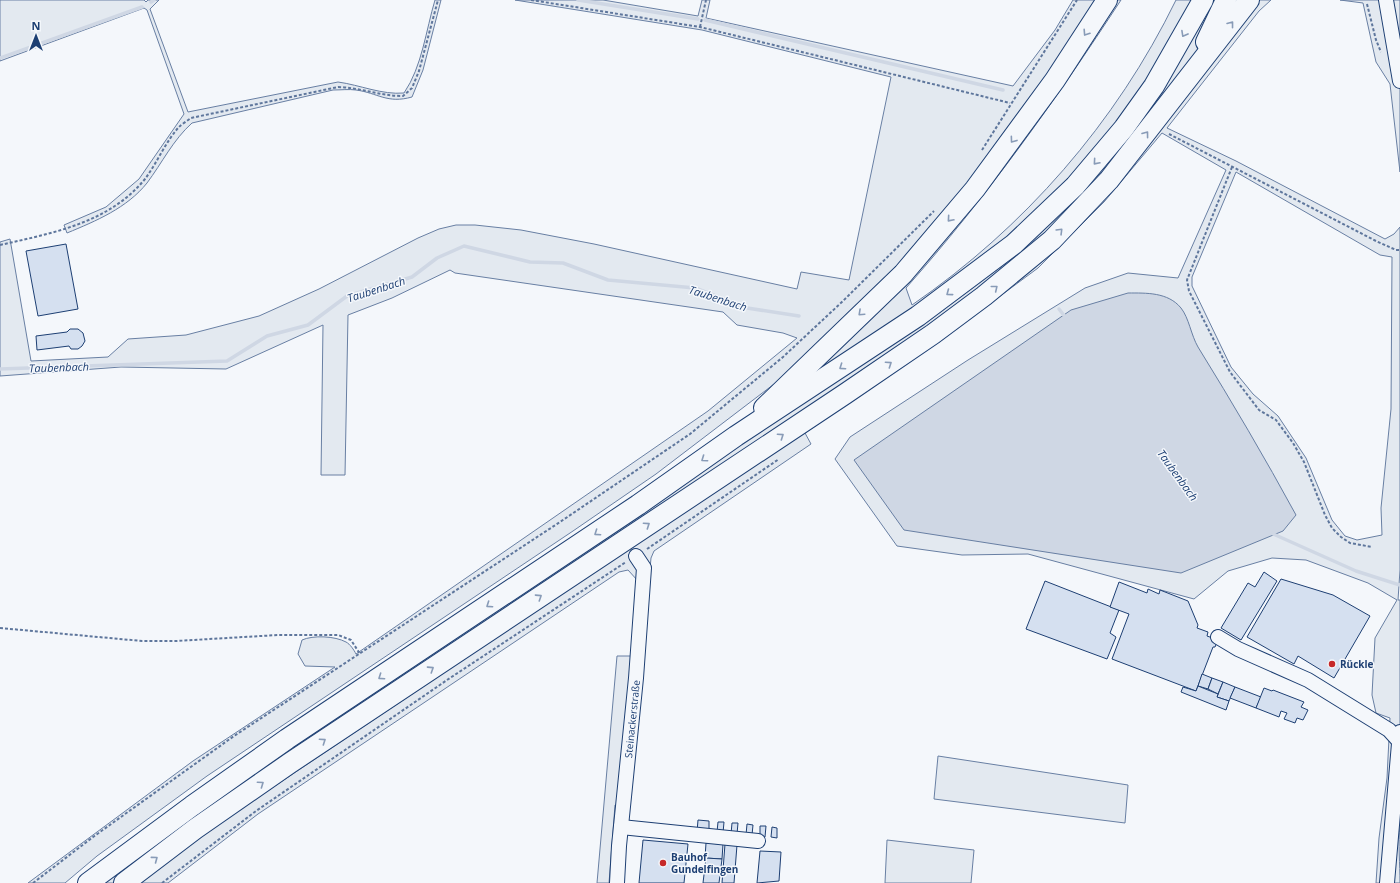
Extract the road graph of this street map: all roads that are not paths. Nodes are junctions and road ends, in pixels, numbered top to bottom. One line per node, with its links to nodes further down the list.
1 (1107, 0): 8 (highway, one-way to 8)
2 (1203, 0): 8 (highway, one-way to 8)
3 (1226, 0): 6 (highway)
4 (1249, 0): 6 (highway, one-way to 4)
5 (1386, 0): 7 (street)
6 (1189, 77): 15 (highway, one-way to 6)
7 (1400, 81)
8 (736, 436): 14 (highway, one-way to 14)
9 (636, 556): 12 (street, Steinackerstraße)
10 (1218, 637): 11 (street)
11 (1400, 735): 17 (street)
12 (621, 827): 13 (street); 16 (street, Steinackerstraße)
13 (758, 841)
14 (88, 883)
15 (124, 883)
16 (617, 883)
17 (1387, 883)

